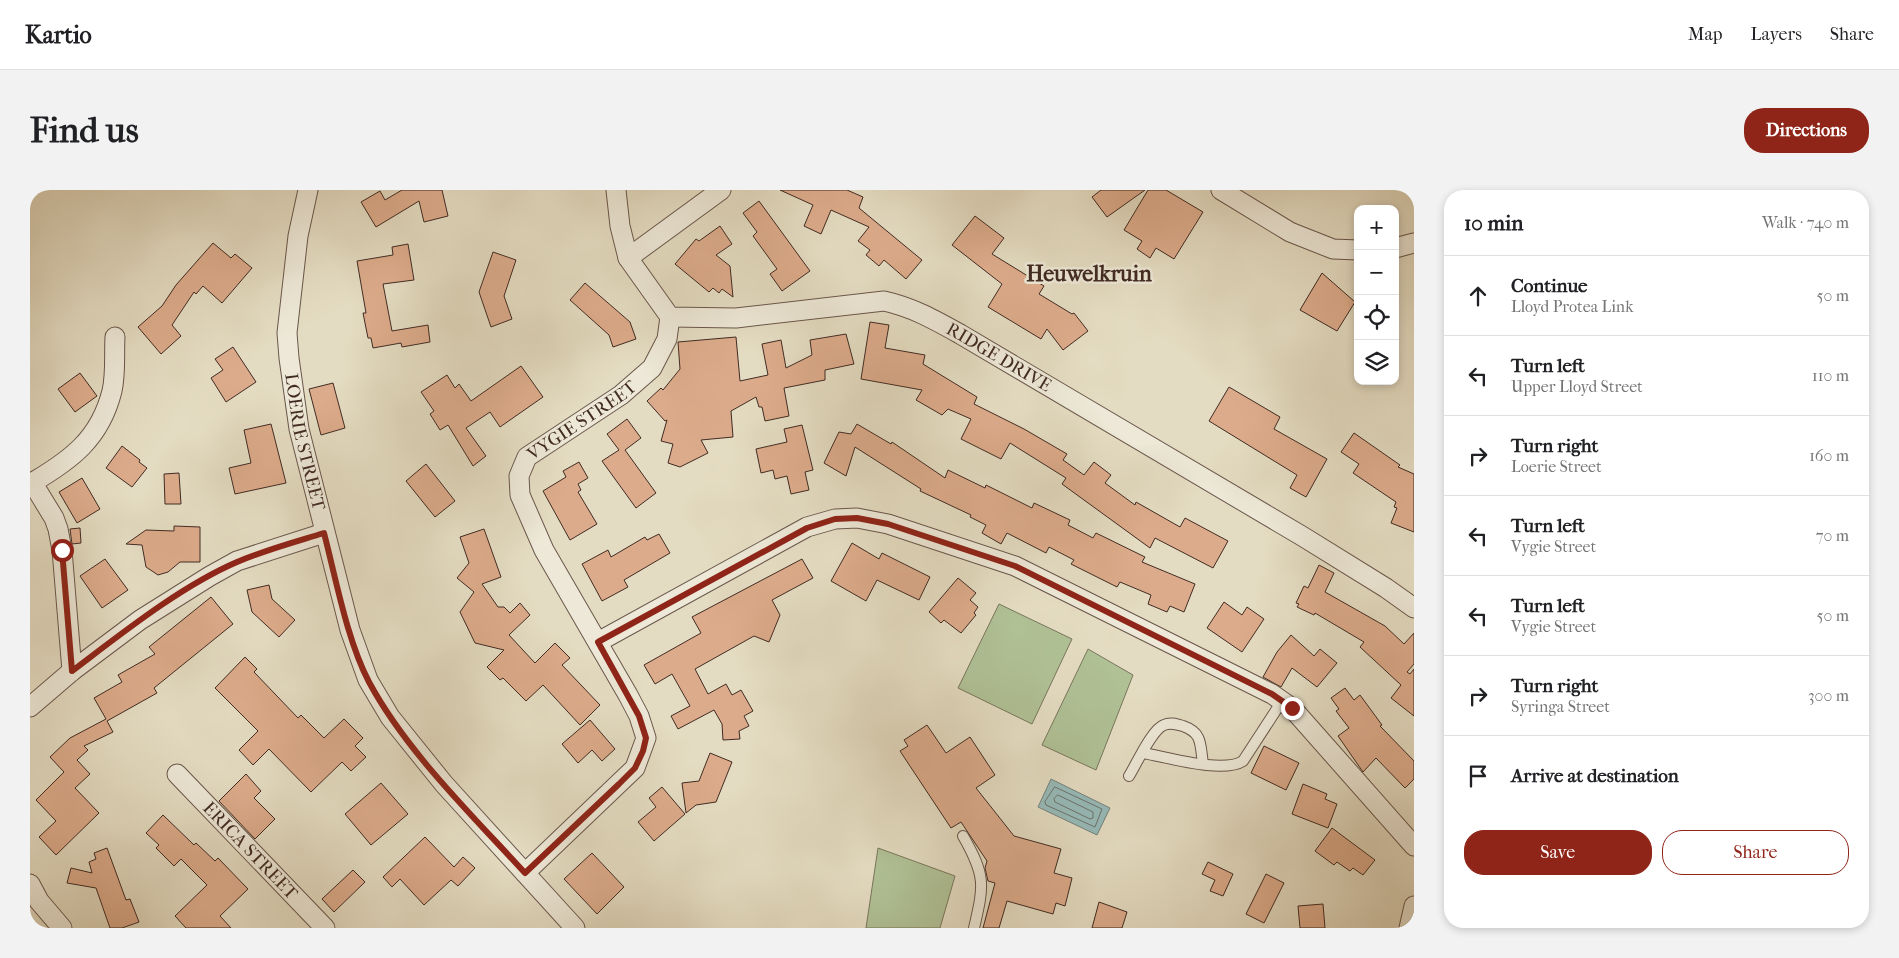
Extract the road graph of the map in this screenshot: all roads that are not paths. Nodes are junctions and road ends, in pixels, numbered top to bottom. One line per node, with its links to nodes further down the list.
1 (308, 190): 12 (street, LOERIE STREET)
2 (616, 190): 8 (street)
3 (721, 190): 8 (street)
4 (1221, 190): 7 (street)
5 (1414, 243): 6 (street)
6 (1399, 247)
7 (1354, 250)
8 (628, 258): 9 (street)
9 (670, 317): 13 (street, RIDGE DRIVE); 14 (street, VYGIE STREET)
10 (114, 337): 11 (street)
11 (31, 483): 15 (street)
12 (324, 533): 15 (street); 24 (street, LOERIE STREET)
13 (1414, 608)
14 (598, 642): 16 (street); 24 (street, VYGIE STREET)
15 (72, 671): 17 (street)
16 (1282, 700): 19 (lane); 23 (street)
17 (30, 708)
18 (1143, 753): 19 (lane); 19 (lane); 21 (lane)
19 (1203, 764)
20 (177, 774): 28 (street, ERICA STREET)
21 (1129, 776)
22 (963, 836): 30 (lane)
23 (1414, 846)
24 (525, 873): 29 (street)
25 (30, 884): 27 (street)
26 (1414, 906): 31 (street)
27 (62, 928)
28 (325, 928)
29 (575, 928)
30 (974, 928)
31 (1409, 928)

